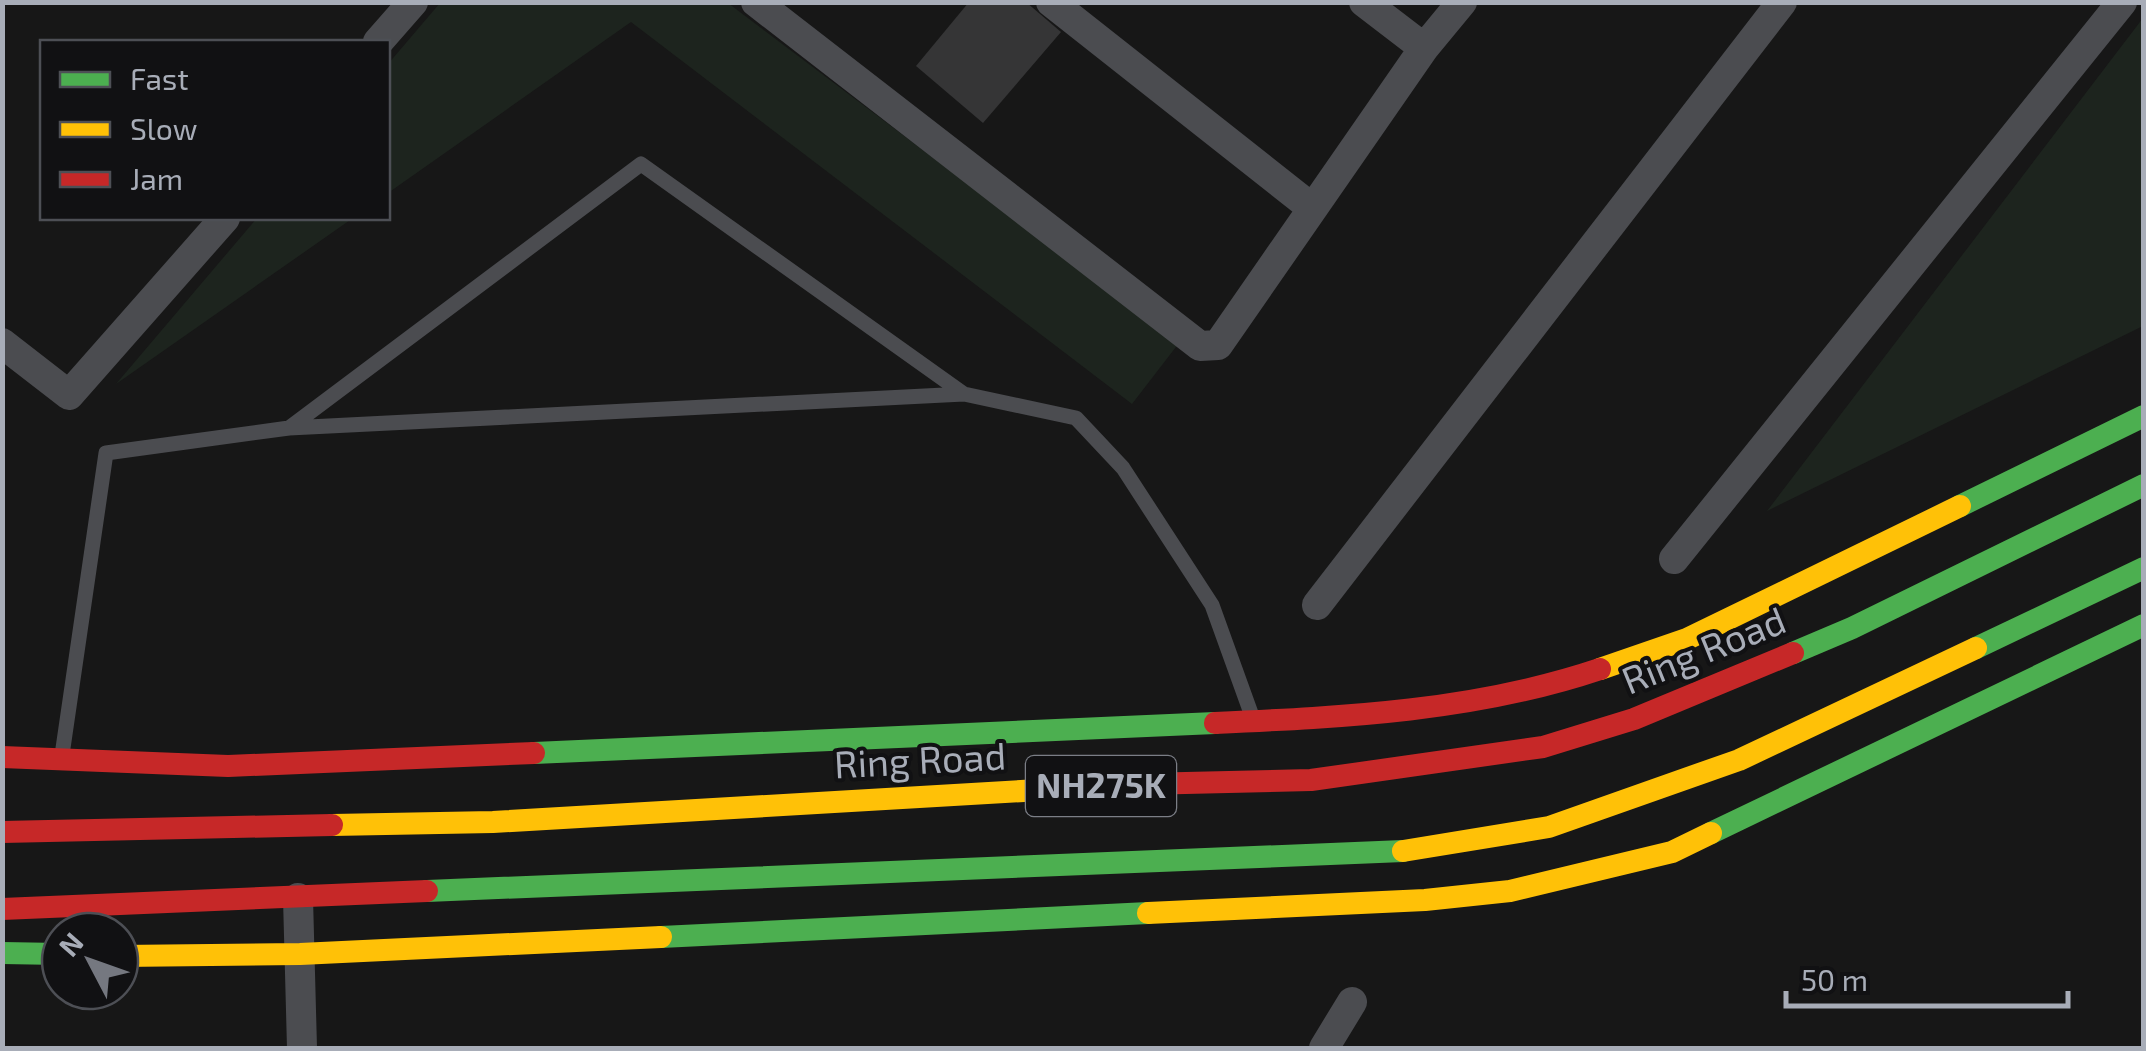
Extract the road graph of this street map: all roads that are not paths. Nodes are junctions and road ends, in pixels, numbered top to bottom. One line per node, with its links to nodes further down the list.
1 (413, 2): 8 (street)
2 (756, 2): 10 (street)
3 (1051, 2): 10 (street)
4 (1364, 2): 9 (street)
5 (1462, 2): 9 (street)
6 (1782, 2): 19 (street)
7 (2122, 2): 17 (street)
8 (380, 40)
9 (1424, 48): 10 (street)
10 (1312, 208)
11 (222, 220): 12 (street)
12 (2, 343)
13 (964, 394): 15 (lane); 15 (lane); 21 (lane)
14 (2144, 416): 21 (main road)
15 (289, 428): 23 (lane)
16 (2144, 485): 24 (main road, Ring Road / NH275K)
17 (1674, 559)
18 (2144, 568): 25 (main road, NH275K)
19 (1316, 605)
20 (2144, 626): 29 (main road)
21 (1254, 722): 23 (main road)
22 (2, 757): 23 (main road)
23 (62, 759)
24 (2, 832)
25 (298, 898): 26 (main road, NH275K); 29 (street)
26 (2, 909)
27 (2, 953): 28 (main road)
28 (40, 954)
29 (300, 954): 30 (main road); 32 (street)
30 (140, 956)
31 (1352, 1002): 33 (street)
32 (302, 1048)
33 (1324, 1048)

